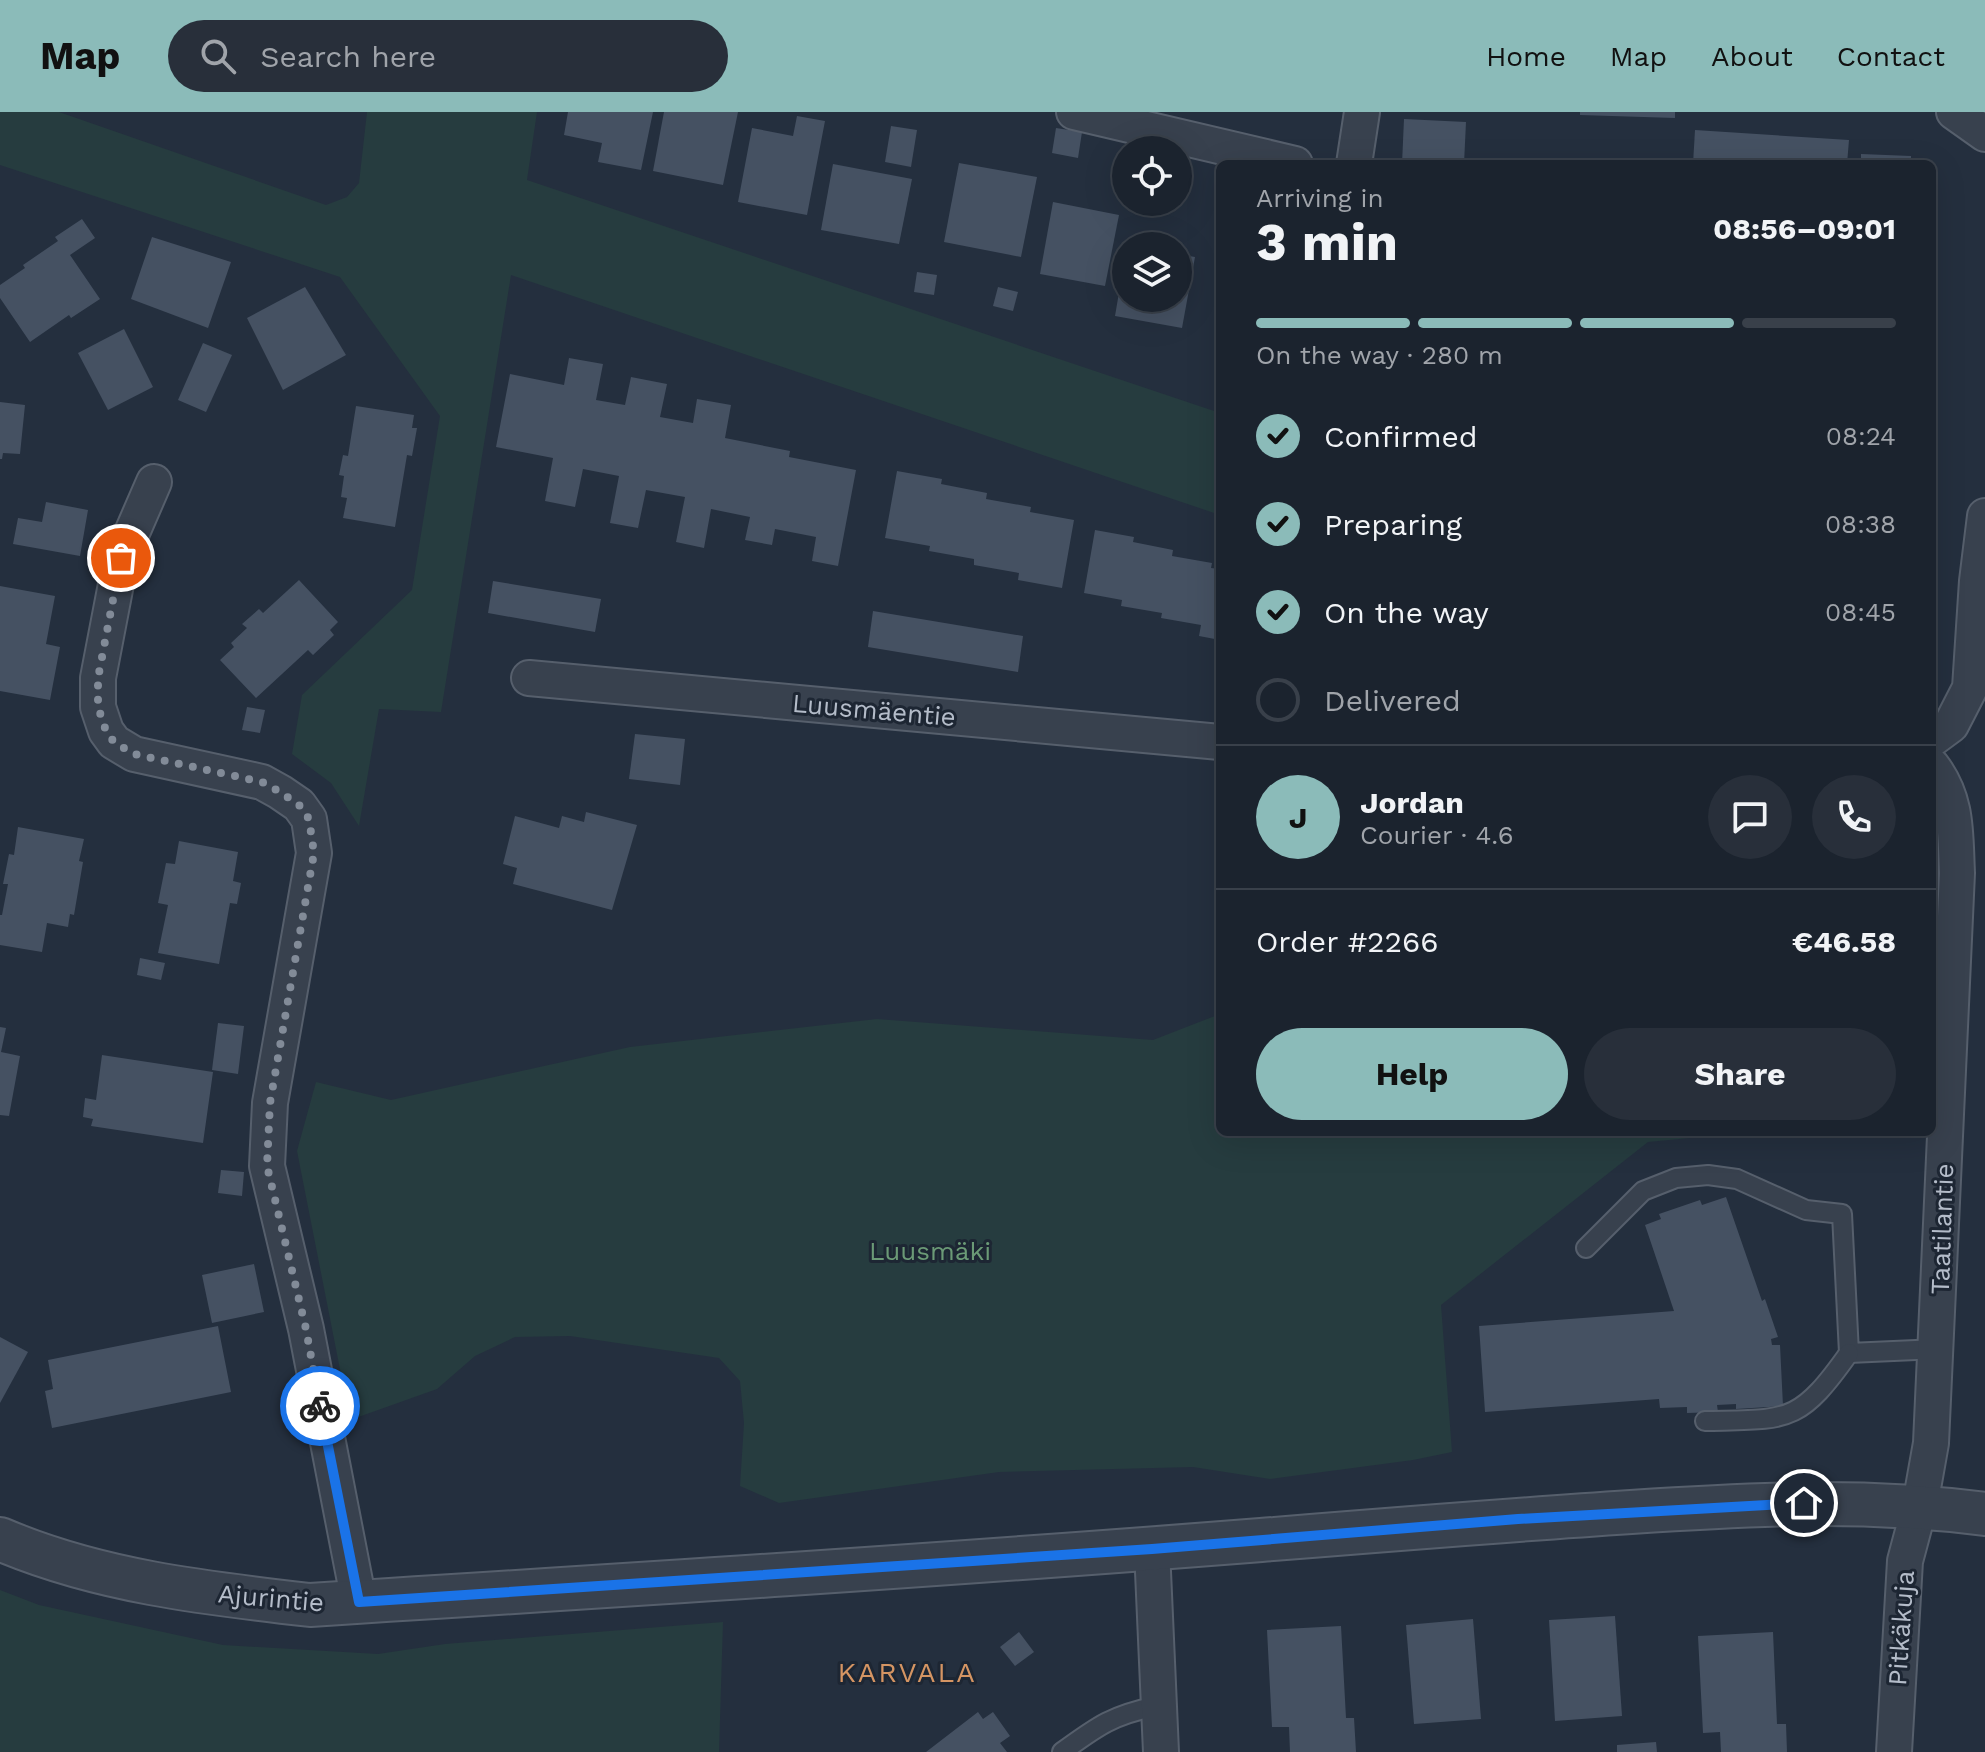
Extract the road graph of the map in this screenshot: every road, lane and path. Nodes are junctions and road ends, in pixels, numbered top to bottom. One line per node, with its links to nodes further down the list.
1 (1074, 112): 5 (street)
2 (1362, 112): 6 (street)
3 (1954, 112): 4 (street)
4 (1985, 134)
5 (1278, 160)
6 (1355, 160)
7 (154, 482): 21 (street)
8 (1985, 516): 10 (street)
9 (529, 678): 11 (street, Luusmäentie)
10 (1936, 736)
11 (1216, 742)
12 (1936, 772): 14 (street, Taatilantie)
13 (1586, 1248): 15 (lane)
14 (1938, 1349): 15 (lane); 17 (street, Taatilantie)
15 (1849, 1353): 16 (lane)
16 (1705, 1421)
17 (1920, 1505): 18 (street, Ajurintie); 20 (street, Ajurintie); 25 (street, Pitkäkuja)
18 (1985, 1514)
19 (0, 1539): 21 (street, Ajurintie)
20 (1152, 1549): 21 (street, Ajurintie); 22 (street)
21 (359, 1602)
22 (1157, 1706): 23 (lane); 24 (street)
23 (1062, 1752)
24 (1161, 1752)
25 (1894, 1752)

